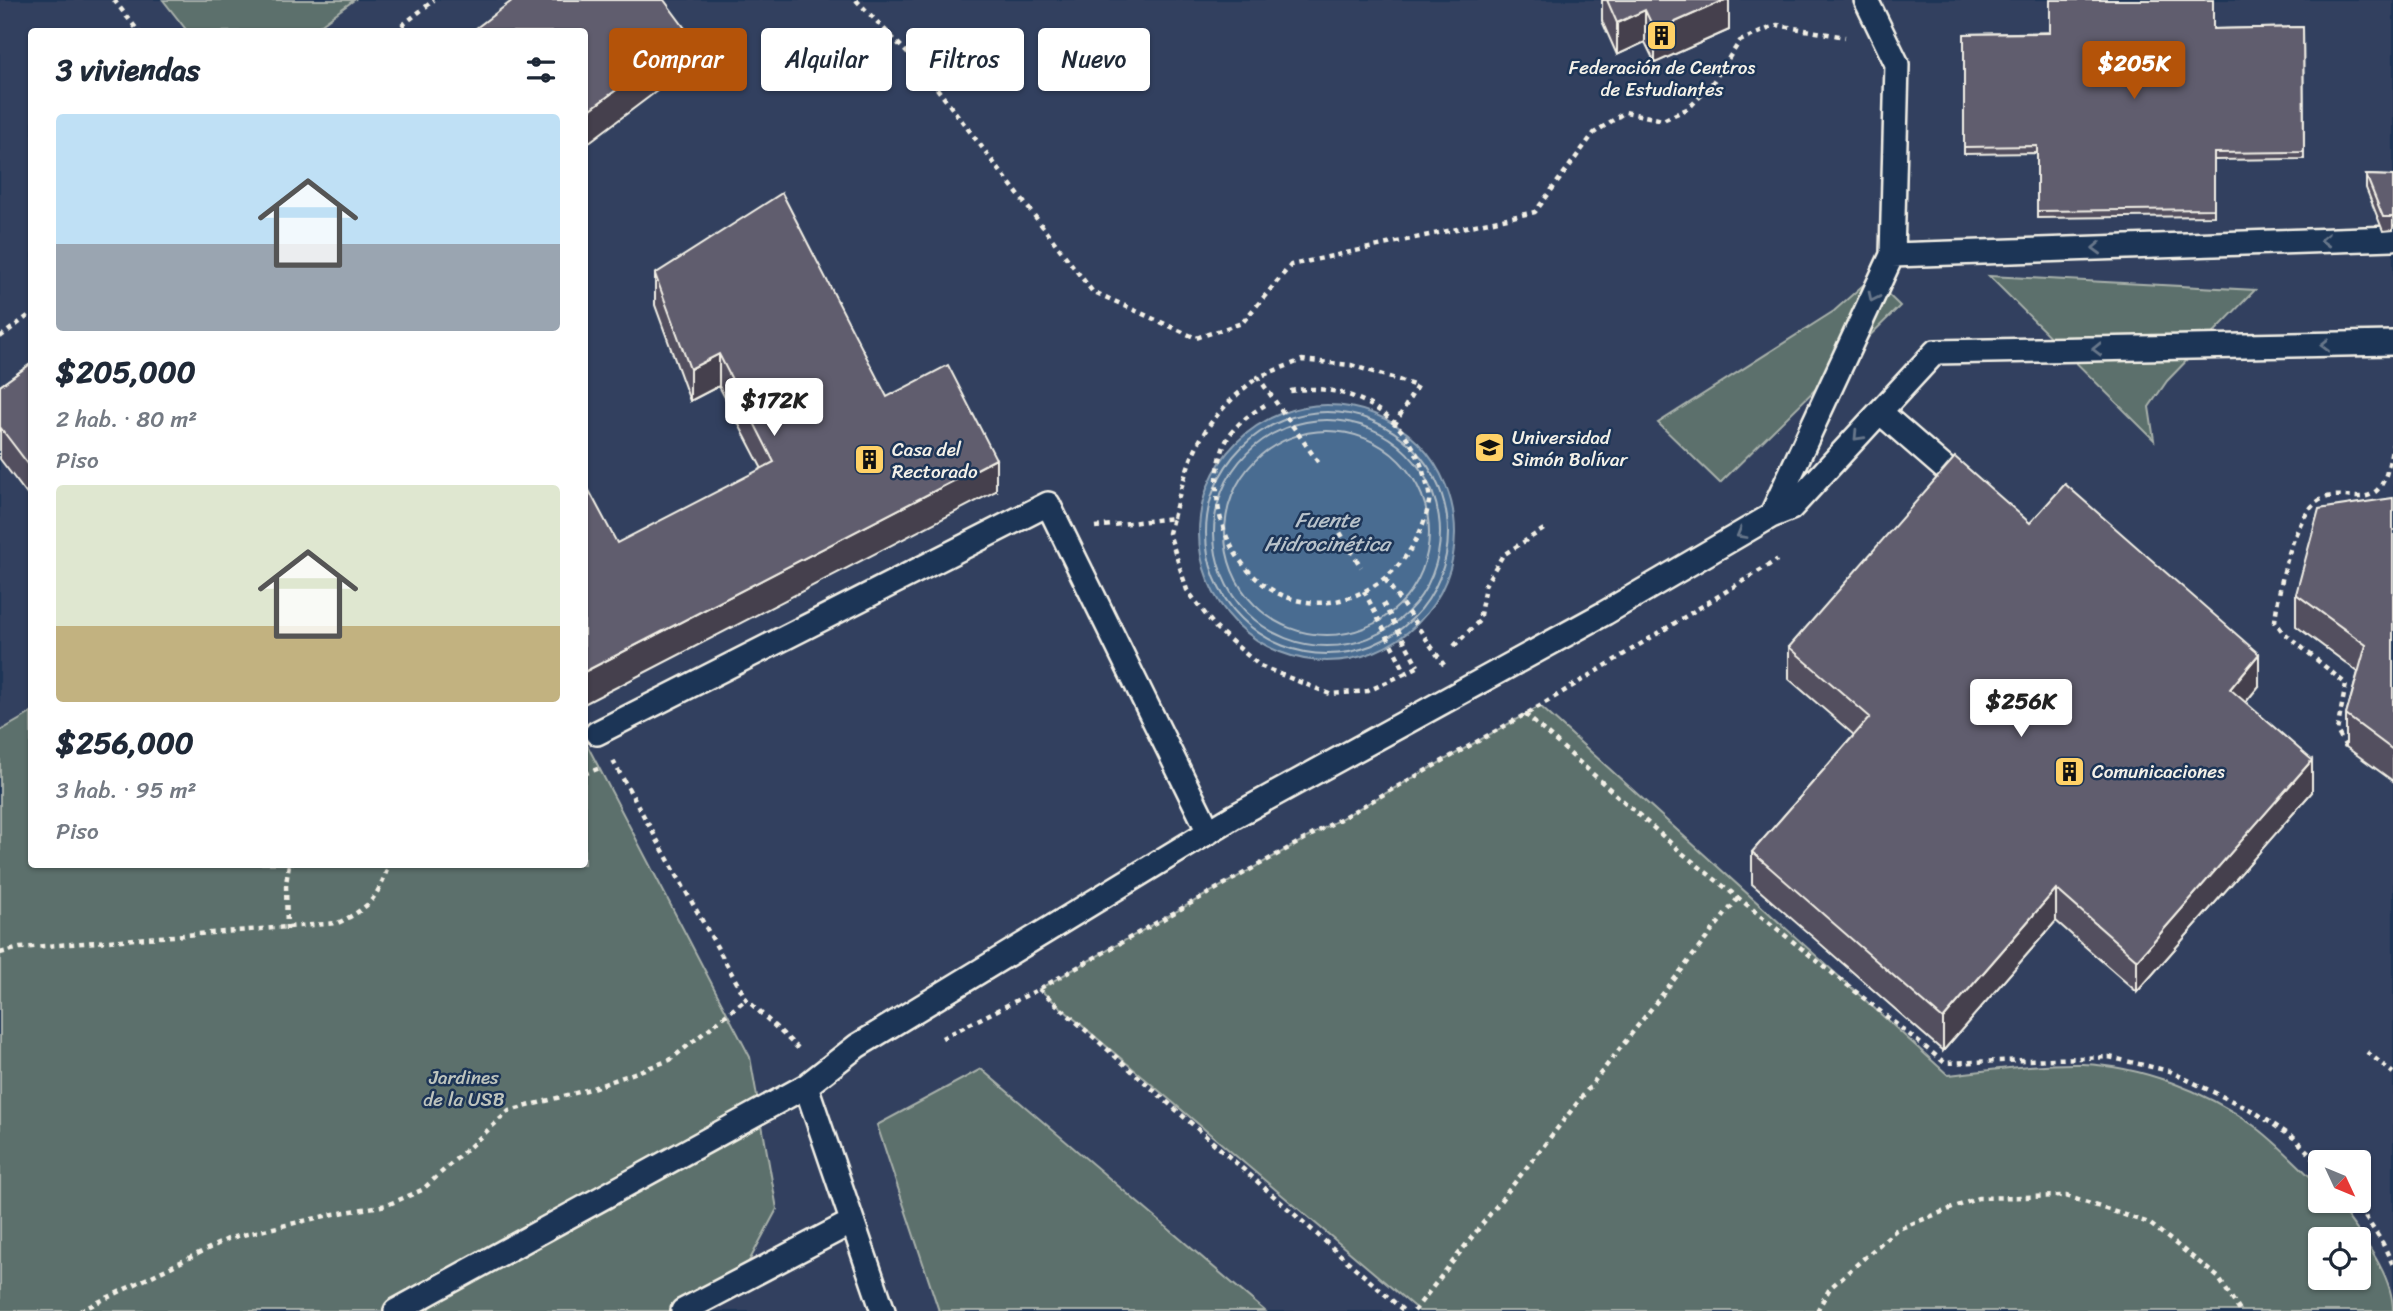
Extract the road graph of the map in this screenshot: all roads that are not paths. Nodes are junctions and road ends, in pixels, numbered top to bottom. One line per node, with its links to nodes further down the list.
1 (1866, 0): 3 (lane)
2 (2393, 238): 3 (lane, one-way to 3)
3 (1892, 254): 7 (lane, one-way to 7)
4 (2393, 343): 5 (lane, one-way to 5)
5 (1880, 412): 6 (lane); 7 (lane, one-way to 7)
6 (1957, 478)
7 (1771, 516): 9 (lane, one-way to 9)
8 (597, 733): 9 (lane)
9 (1209, 832): 10 (lane)
10 (806, 1086): 11 (lane); 12 (lane)
11 (852, 1222): 13 (lane); 14 (lane)
12 (396, 1311)
13 (683, 1311)
14 (883, 1311)

